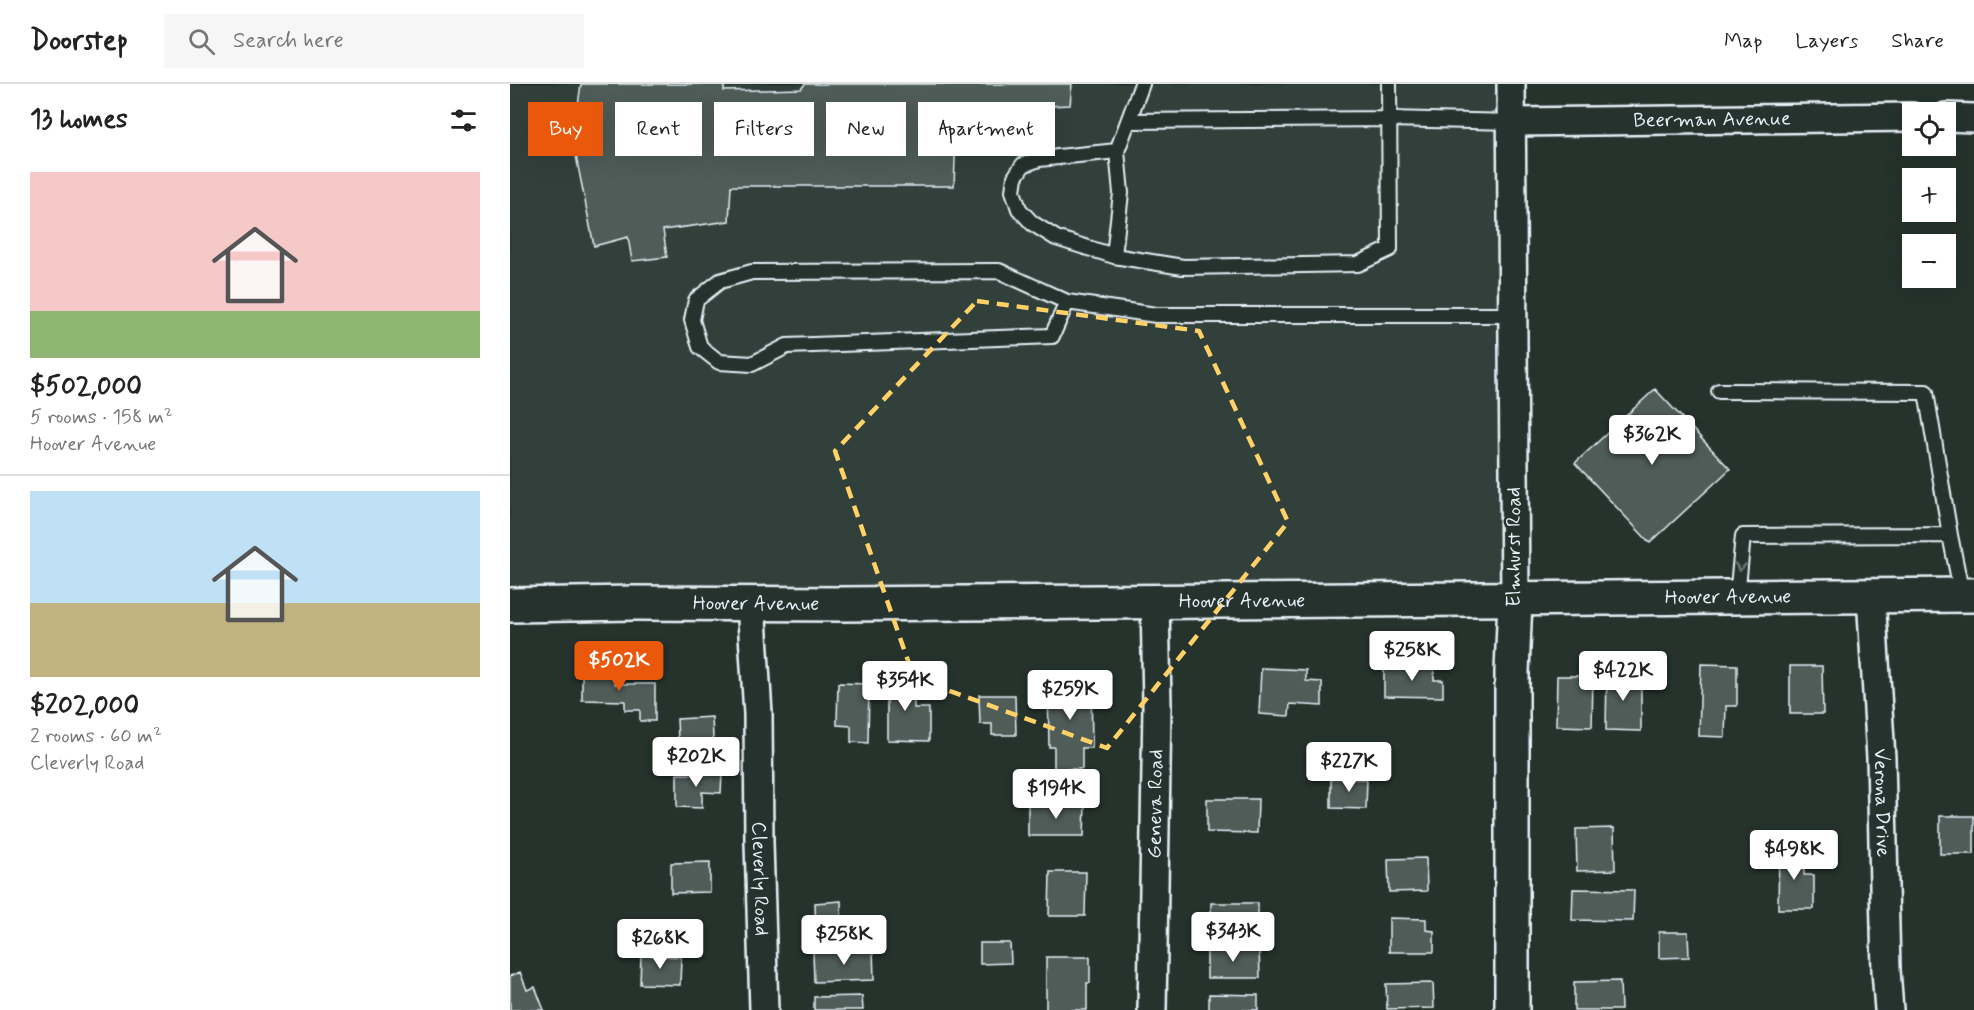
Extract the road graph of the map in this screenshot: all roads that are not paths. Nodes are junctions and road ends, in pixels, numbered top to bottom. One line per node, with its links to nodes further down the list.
1 (1142, 84): 8 (lane)
2 (1389, 84): 6 (lane)
3 (1511, 84): 9 (street, Elmhurst Road)
4 (1902, 117): 9 (street, Beerman Avenue)
5 (1956, 117): 7 (street)
6 (1389, 118): 8 (lane); 9 (lane); 11 (lane)
7 (1974, 118)
8 (1129, 121): 10 (lane)
9 (1512, 122): 13 (street, Elmhurst Road)
10 (1117, 150): 11 (lane); 11 (lane)
11 (1114, 256)
12 (1067, 302): 12 (lane); 13 (lane)
13 (1513, 315): 19 (street, Elmhurst Road)
14 (1719, 392): 15 (lane)
15 (1950, 535): 16 (lane); 18 (lane, one-way to 18)
16 (1968, 595): 17 (street, Hoover Avenue)
17 (1871, 596): 18 (street, Hoover Avenue); 26 (street, Verona Drive)
18 (1737, 597): 19 (street, Hoover Avenue)
19 (1515, 599): 20 (street, Hoover Avenue); 25 (street, Elmhurst Road)
20 (1155, 600): 21 (street, Hoover Avenue); 24 (street, Geneva Road)
21 (751, 603): 22 (street, Hoover Avenue); 23 (street, Cleverly Road)
22 (510, 605)
23 (764, 1010)
24 (1152, 1010)
25 (1512, 1010)
26 (1888, 1010)

